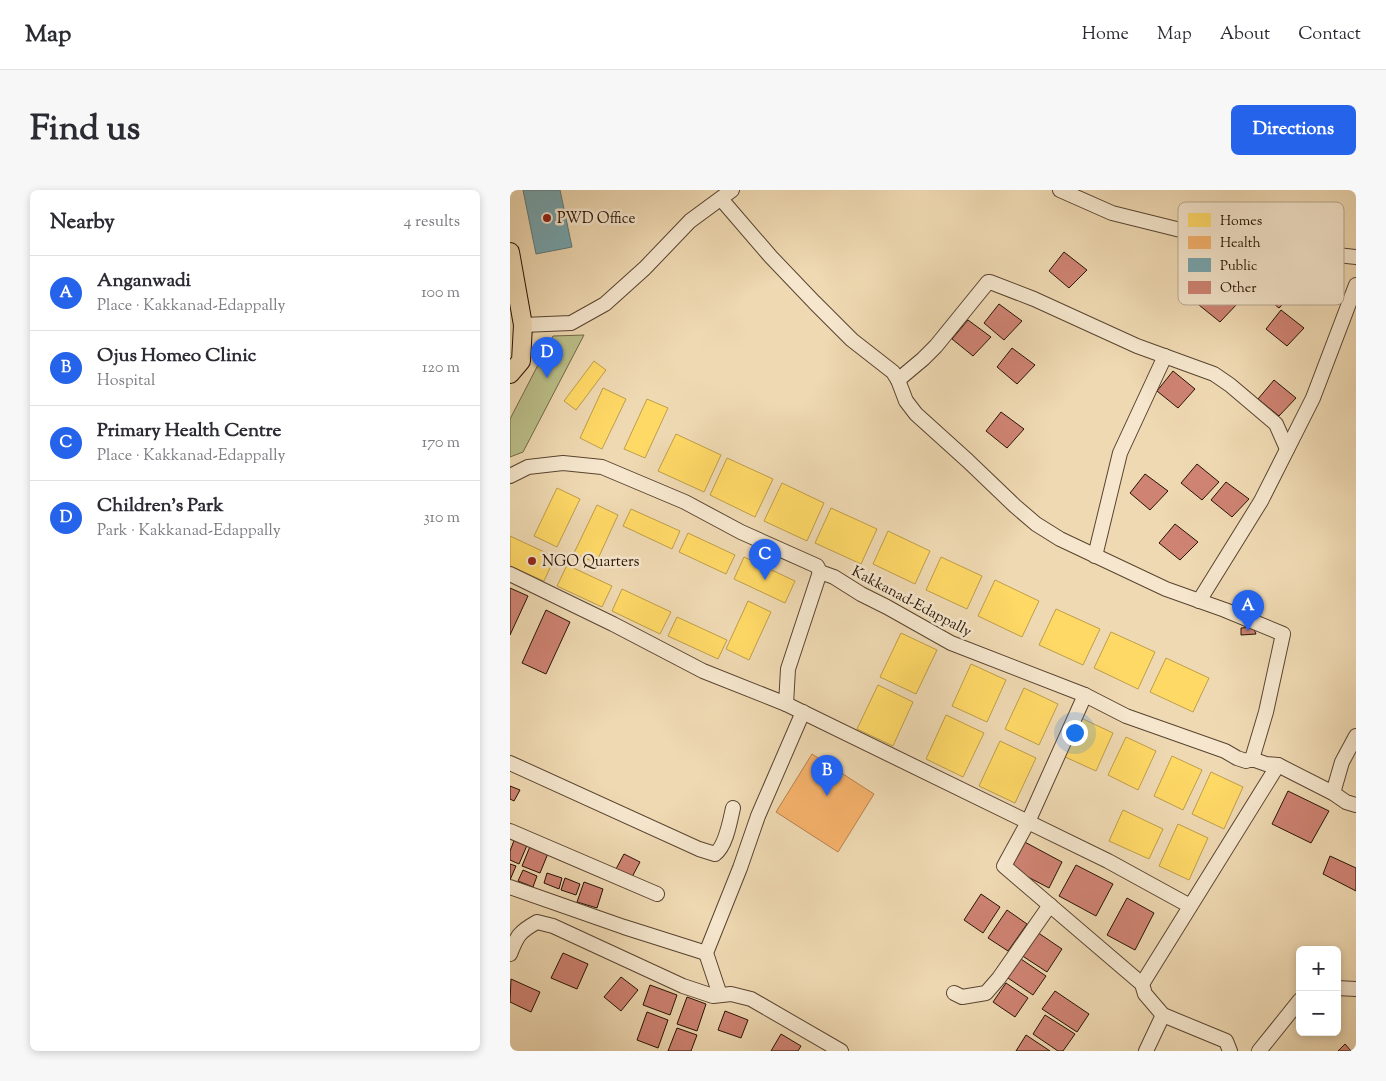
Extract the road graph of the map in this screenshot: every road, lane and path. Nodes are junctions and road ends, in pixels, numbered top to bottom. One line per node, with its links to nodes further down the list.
1 (732, 190): 3 (street)
2 (1060, 190): 4 (street)
3 (720, 199): 7 (street); 10 (street)
4 (1178, 229)
5 (510, 252): 7 (main road)
6 (1356, 285): 11 (street)
7 (523, 325): 9 (main road)
8 (1165, 356): 10 (street); 11 (street); 13 (street)
9 (510, 374)
10 (898, 380): 13 (street)
11 (1287, 449): 16 (street)
12 (510, 476): 14 (street, Kakkanad-Edappally)
13 (1095, 556): 16 (street)
14 (820, 572): 17 (street, Kakkanad-Edappally); 18 (street)
15 (510, 574): 18 (street)
16 (1199, 601): 21 (street)
17 (1085, 694): 21 (street, Kakkanad-Edappally); 27 (street)
18 (786, 704): 19 (street)
19 (803, 712): 27 (street); 33 (street)
20 (1356, 736): 24 (street)
21 (1252, 760): 23 (street, Kakkanad-Edappally)
22 (510, 763): 26 (street)
23 (1278, 765): 24 (street, Kakkanad-Edappally); 32 (street)
24 (1333, 793): 25 (street, Kakkanad-Edappally)
25 (1356, 805)
26 (733, 808)
27 (1028, 822): 31 (street); 32 (street)
28 (510, 831): 30 (street)
29 (510, 888): 33 (street)
30 (657, 894)
31 (1050, 905): 35 (street); 38 (street)
32 (1190, 906): 35 (street)
33 (706, 952): 39 (street)
34 (510, 954): 39 (street)
35 (1142, 984): 41 (street)
36 (1341, 988): 37 (street)
37 (1356, 989)
38 (954, 993)
39 (720, 995): 42 (street)
40 (1296, 1005): 45 (street)
41 (1164, 1015): 43 (street); 44 (street)
42 (841, 1051)
43 (1146, 1051)
44 (1230, 1051)
45 (1259, 1051)

